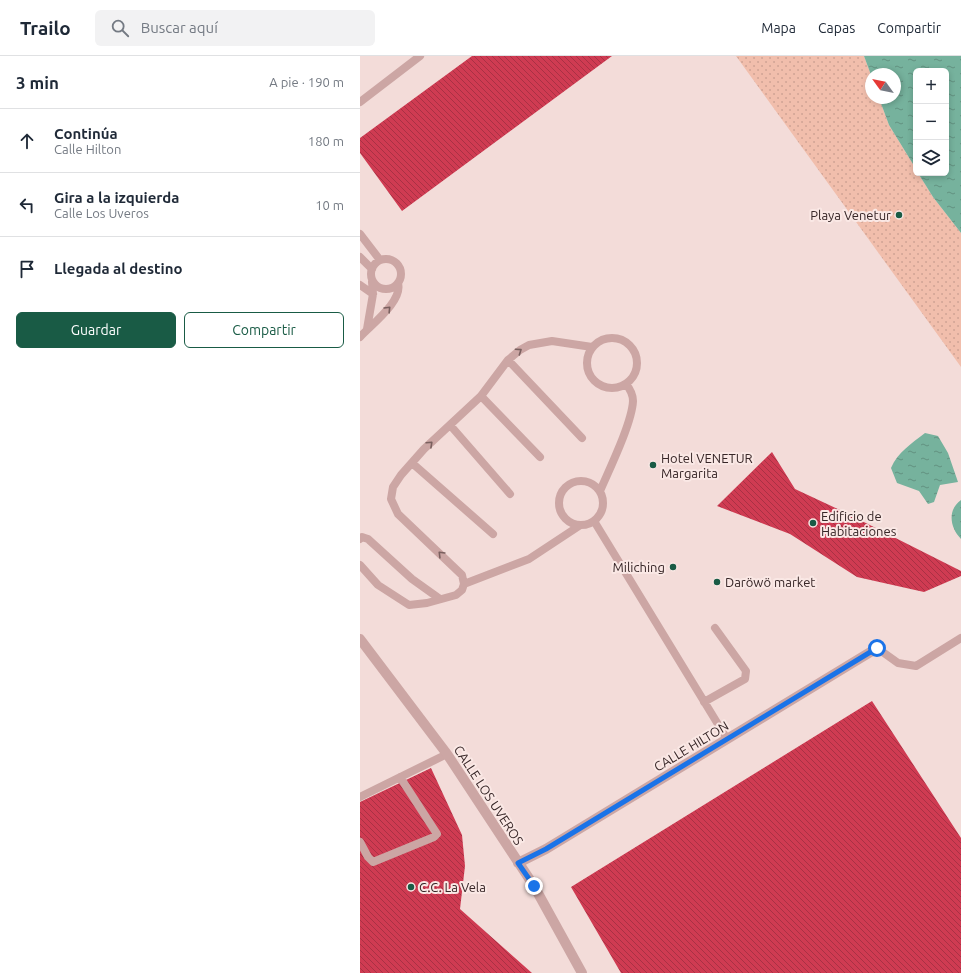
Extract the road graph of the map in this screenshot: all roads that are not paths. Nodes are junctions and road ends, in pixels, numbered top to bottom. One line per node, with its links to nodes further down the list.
1 (420, 56): 2 (lane)
2 (360, 102)
3 (360, 234): 5 (lane)
4 (360, 256): 6 (lane)
5 (380, 260): 6 (lane); 8 (lane)
6 (372, 269): 7 (lane)
7 (372, 281): 8 (lane); 10 (lane)
8 (398, 283): 11 (lane, one-way to 8)
9 (360, 285): 10 (lane)
10 (373, 294): 11 (lane)
11 (367, 330): 12 (lane)
12 (360, 337)
13 (592, 348): 14 (lane, one-way to 13); 15 (lane); 15 (lane)
14 (508, 360): 16 (lane); 18 (lane)
15 (626, 384): 21 (lane)
16 (481, 396): 17 (lane); 19 (lane)
17 (450, 425): 20 (lane, one-way to 17); 22 (lane)
18 (582, 438)
19 (540, 457)
20 (412, 463): 25 (lane); 28 (lane, one-way to 20)
21 (600, 491): 23 (lane); 24 (lane)
22 (510, 494)
23 (594, 521): 24 (lane); 34 (lane)
24 (579, 526): 28 (lane)
25 (494, 534)
26 (360, 539): 29 (lane)
27 (360, 564): 29 (lane)
28 (464, 584): 29 (lane)
29 (440, 600)
30 (715, 628): 34 (lane)
31 (961, 638): 33 (lane)
32 (360, 639): 36 (street, CALLE LOS UVEROS)
33 (877, 648): 35 (street, CALLE HILTON)
34 (704, 702): 35 (lane)
35 (727, 739): 40 (street, CALLE HILTON)
36 (447, 754): 37 (lane); 40 (street, CALLE LOS UVEROS)
37 (400, 777): 38 (lane); 39 (lane)
38 (360, 796)
39 (360, 842)
40 (518, 863): 41 (street, CALLE LOS UVEROS)
41 (582, 973)

